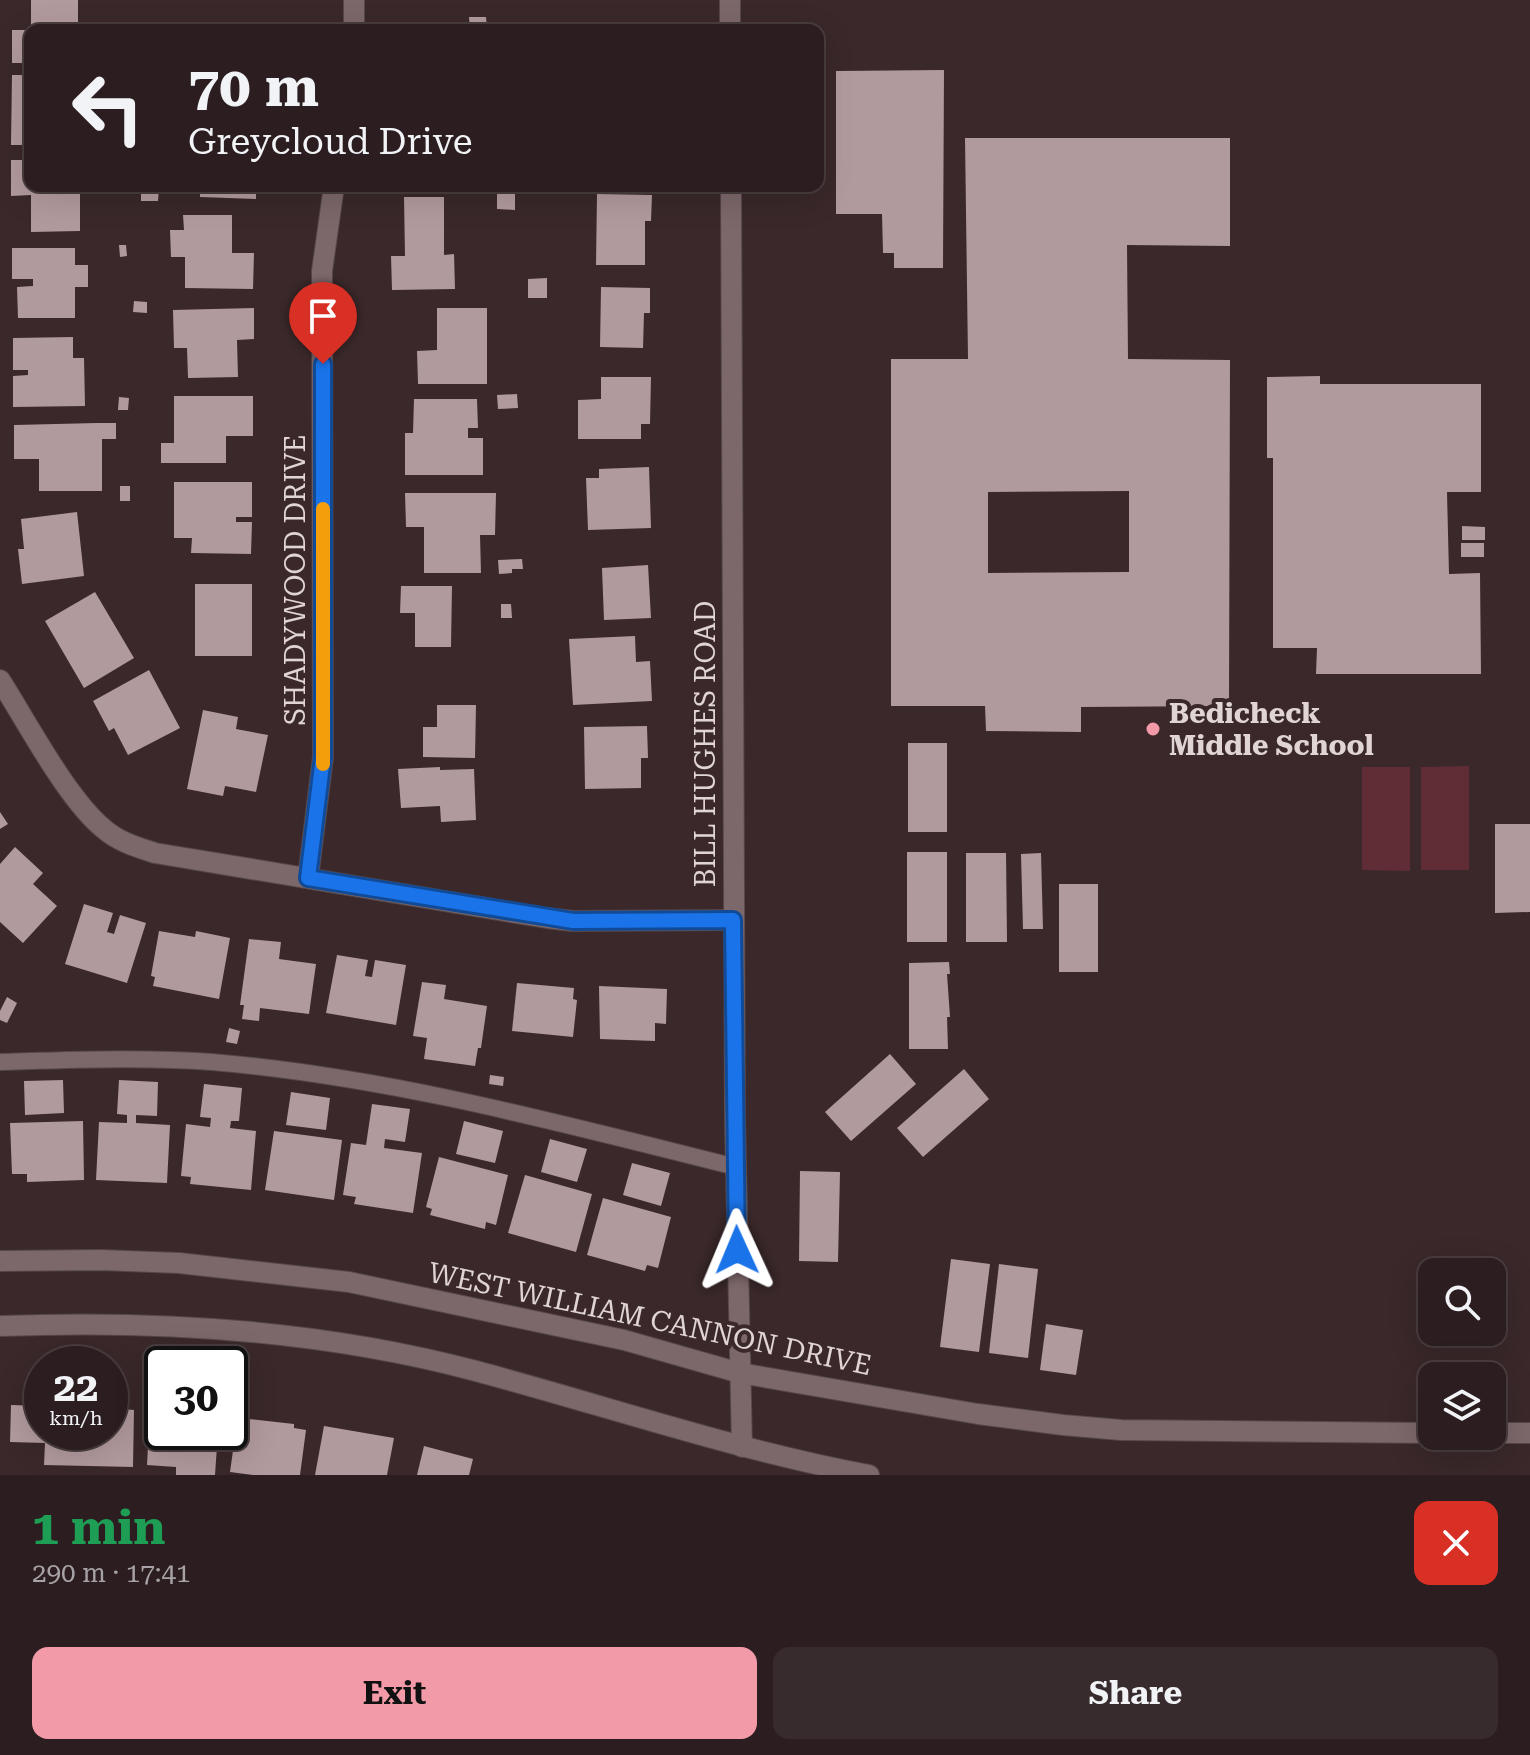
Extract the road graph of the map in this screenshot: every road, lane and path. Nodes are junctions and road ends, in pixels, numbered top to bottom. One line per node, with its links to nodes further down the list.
1 (354, 0): 3 (street)
2 (730, 0): 4 (street)
3 (354, 24)
4 (730, 24)
5 (333, 192): 8 (street, SHADYWOOD DRIVE)
6 (731, 192): 9 (street, BILL HUGHES ROAD)
7 (0, 680): 8 (street)
8 (308, 878): 9 (street)
9 (733, 920): 11 (street, BILL HUGHES ROAD)
10 (0, 1062): 11 (lane)
11 (736, 1167): 14 (street, BILL HUGHES ROAD)
12 (0, 1261): 14 (street, WEST WILLIAM CANNON DRIVE)
13 (0, 1326): 18 (street)
14 (740, 1373): 15 (street, WEST WILLIAM CANNON DRIVE); 18 (street, BILL HUGHES ROAD)
15 (1418, 1433)
16 (1506, 1433): 17 (street)
17 (1530, 1433)
18 (742, 1447): 19 (street)
19 (869, 1475)

